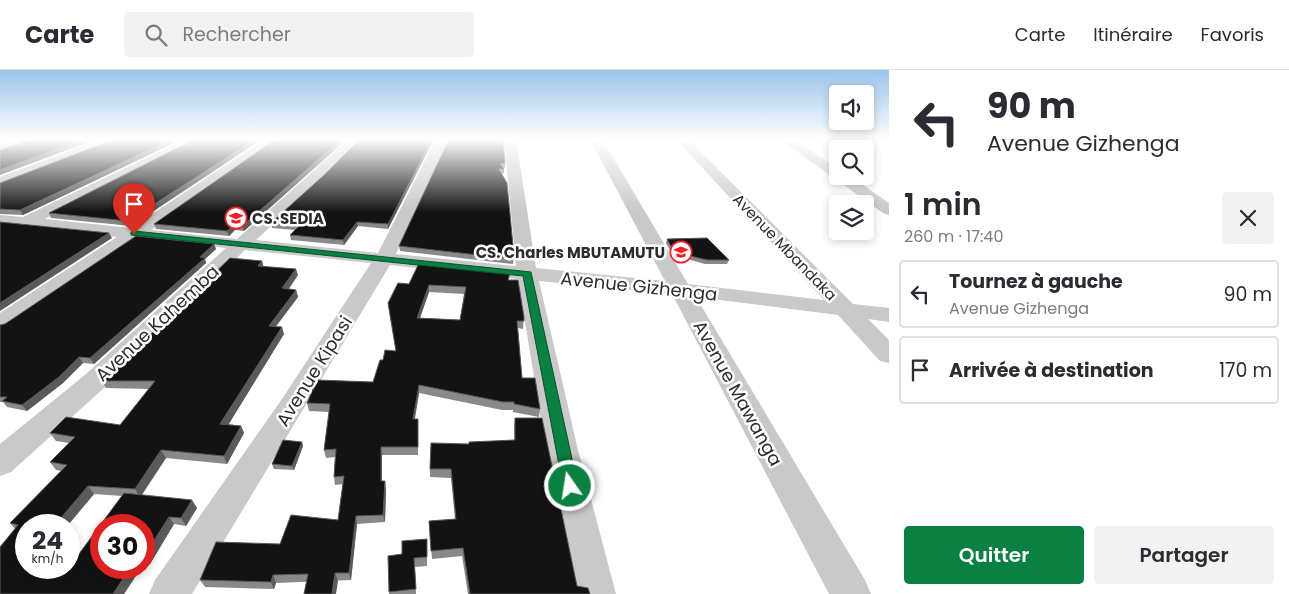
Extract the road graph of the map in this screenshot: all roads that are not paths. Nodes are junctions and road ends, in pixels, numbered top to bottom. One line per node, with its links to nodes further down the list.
1 (48, 163): 9 (street)
2 (145, 163): 13 (street)
3 (236, 163): 14 (street)
4 (330, 163): 16 (street, Avenue Kahemba)
5 (430, 163): 17 (street, Avenue Kipasi)
6 (513, 163): 18 (street)
7 (610, 163): 19 (street, Avenue Mawanga)
8 (705, 163): 20 (street, Avenue Mbandaka)
9 (0, 182)
10 (853, 185): 11 (street)
11 (889, 210)
12 (0, 220): 13 (street, Avenue Gizhenga)
13 (27, 222): 14 (street, Avenue Gizhenga); 15 (street)
14 (134, 234): 16 (street, Avenue Gizhenga); 22 (street)
15 (0, 236)
16 (240, 245): 17 (street, Avenue Gizhenga); 24 (street, Avenue Kahemba)
17 (384, 259): 18 (street, Avenue Gizhenga); 25 (street, Avenue Kipasi)
18 (527, 274): 19 (street, Avenue Gizhenga); 26 (street)
19 (680, 289): 20 (street, Avenue Gizhenga); 27 (street, Avenue Mawanga)
20 (846, 310): 21 (street, Avenue Gizhenga); 23 (street, Avenue Mbandaka)
21 (889, 315)
22 (0, 322)
23 (889, 355)
24 (0, 463)
25 (169, 594)
26 (596, 594)
27 (851, 594)

